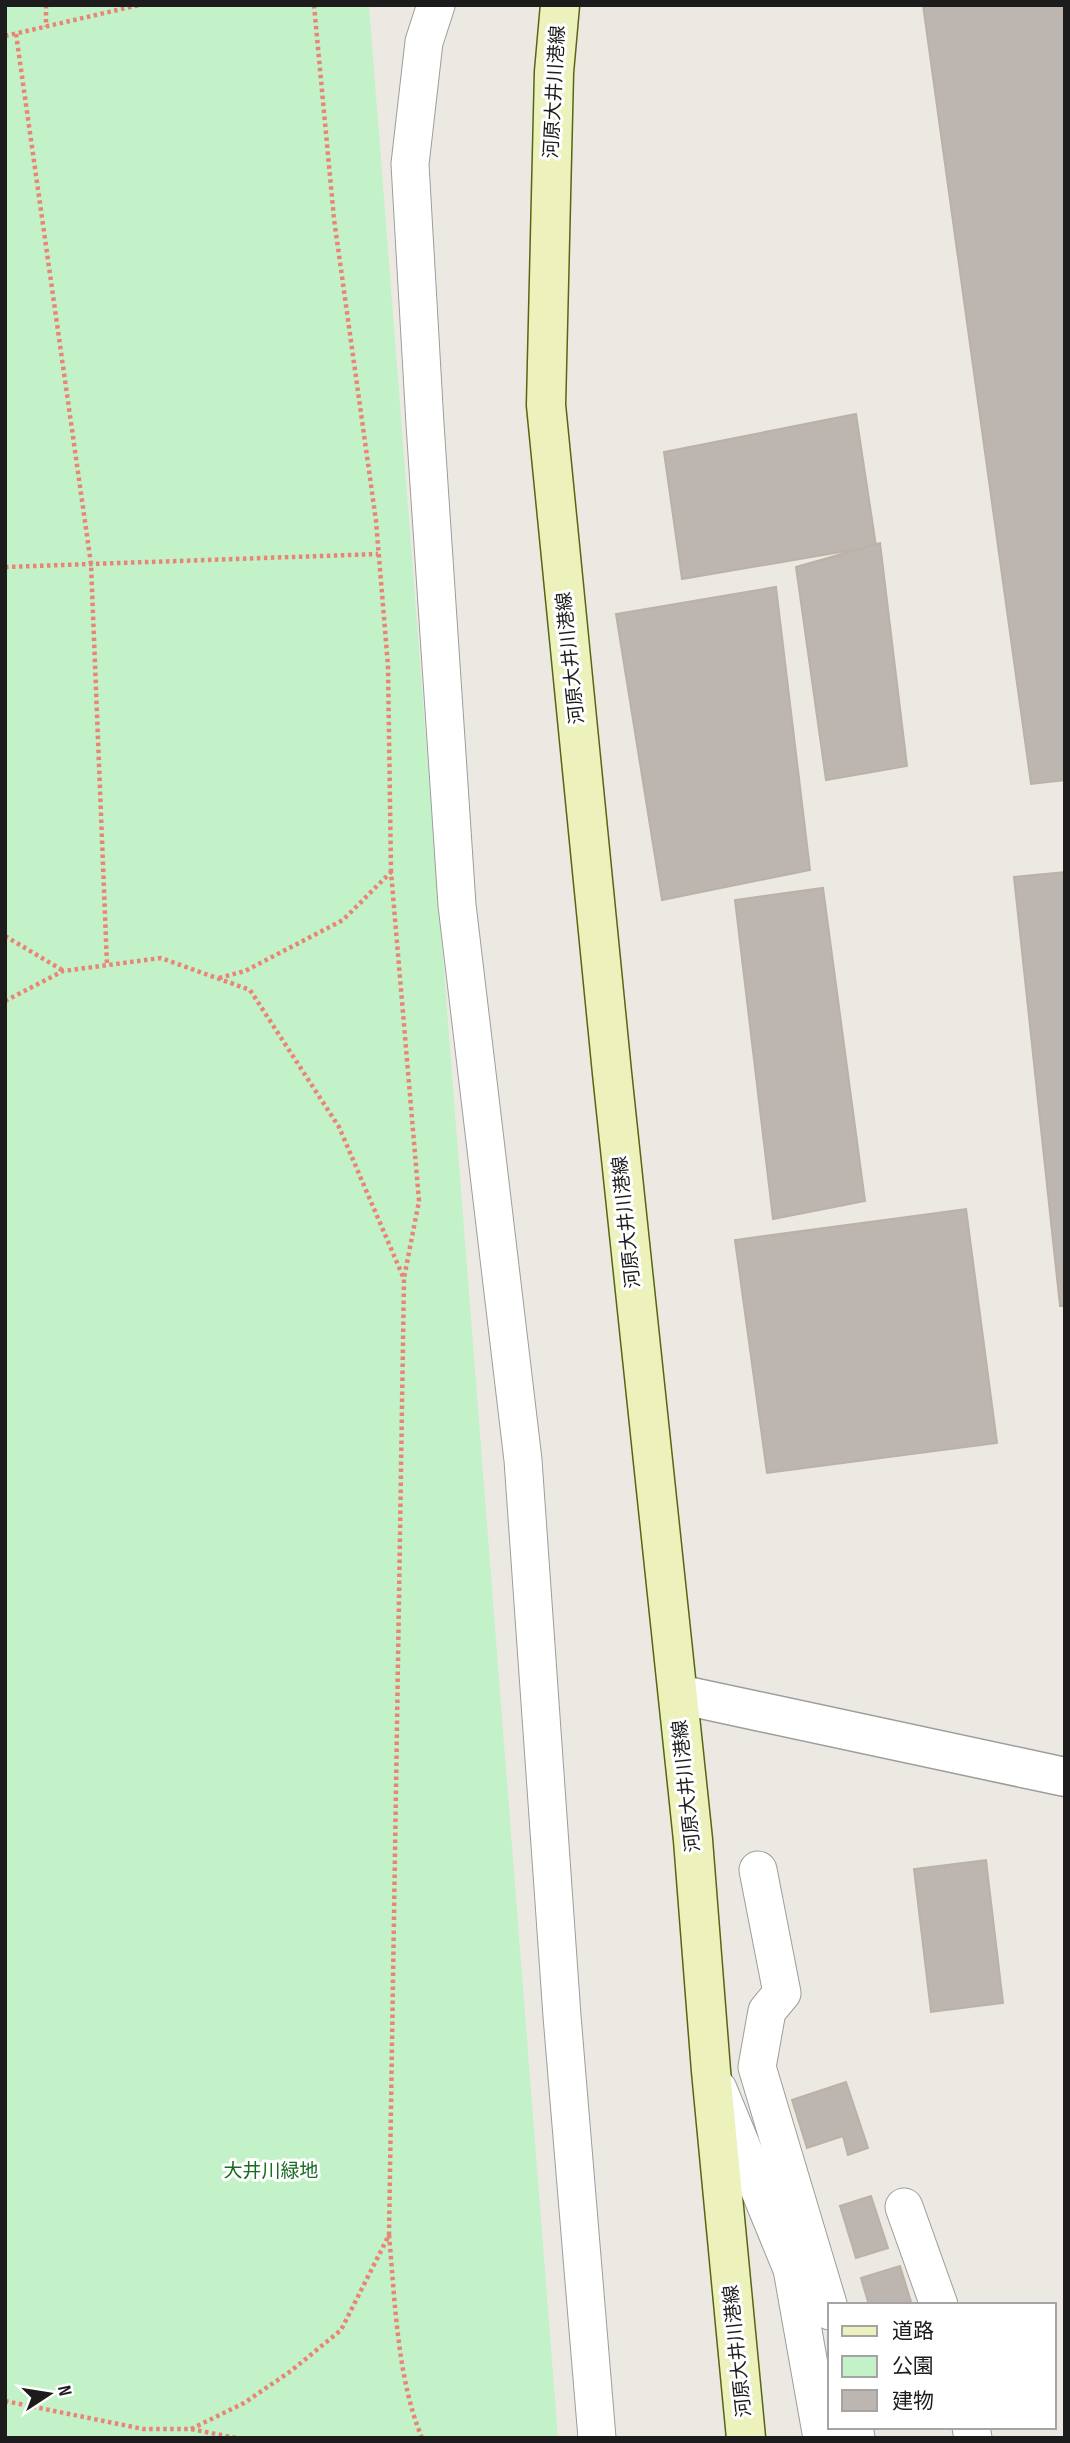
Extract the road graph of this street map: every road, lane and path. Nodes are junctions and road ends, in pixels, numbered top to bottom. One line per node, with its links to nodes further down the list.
1 (46, 5): 6 (path)
2 (139, 5): 6 (path)
3 (314, 5): 9 (path)
4 (560, 5): 19 (main road, 河原大井川港線)
5 (434, 7): 31 (street)
6 (46, 27): 7 (path)
7 (16, 34): 8 (path); 10 (path)
8 (5, 36)
9 (378, 554): 10 (path); 12 (path)
10 (91, 564): 11 (path); 14 (path)
11 (5, 567)
12 (391, 872): 16 (path); 18 (path)
13 (5, 936): 15 (path)
14 (107, 965): 15 (path); 16 (path)
15 (63, 971): 17 (path)
16 (217, 978): 18 (path)
17 (5, 1000)
18 (404, 1279): 24 (path)
19 (678, 1694): 20 (street); 22 (main road, 河原大井川港線)
20 (1065, 1777)
21 (758, 1870): 26 (street)
22 (711, 2071): 32 (main road, 河原大井川港線); 33 (street)
23 (904, 2207): 25 (street)
24 (389, 2235): 28 (path); 30 (path)
25 (938, 2303)
26 (828, 2304)
27 (5, 2401): 28 (path)
28 (191, 2429): 29 (path)
29 (236, 2438)
30 (422, 2438)
31 (597, 2438)
32 (746, 2438)
33 (822, 2438)

